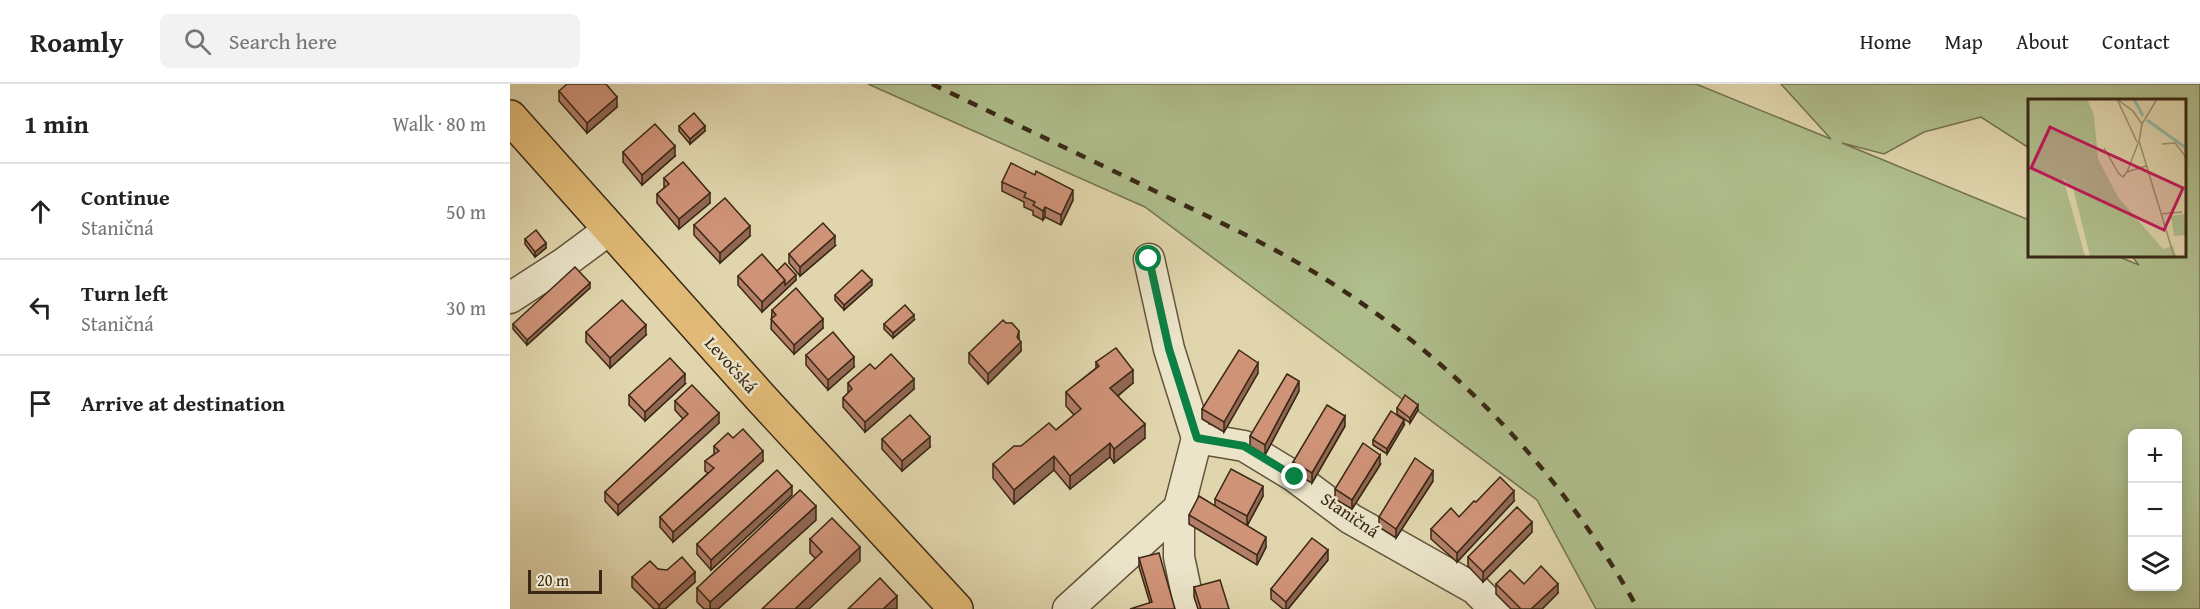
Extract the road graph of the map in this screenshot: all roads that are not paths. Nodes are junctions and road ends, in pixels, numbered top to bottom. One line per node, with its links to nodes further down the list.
1 (510, 117): 2 (main road, Levočská)
2 (610, 229): 4 (street); 7 (main road, Levočská)
3 (1149, 259): 5 (street)
4 (510, 298)
5 (1197, 438): 6 (street); 10 (street, Staničná)
6 (1179, 508): 8 (street); 9 (street)
7 (956, 609)
8 (1068, 609)
9 (1190, 609)
10 (1495, 609)

